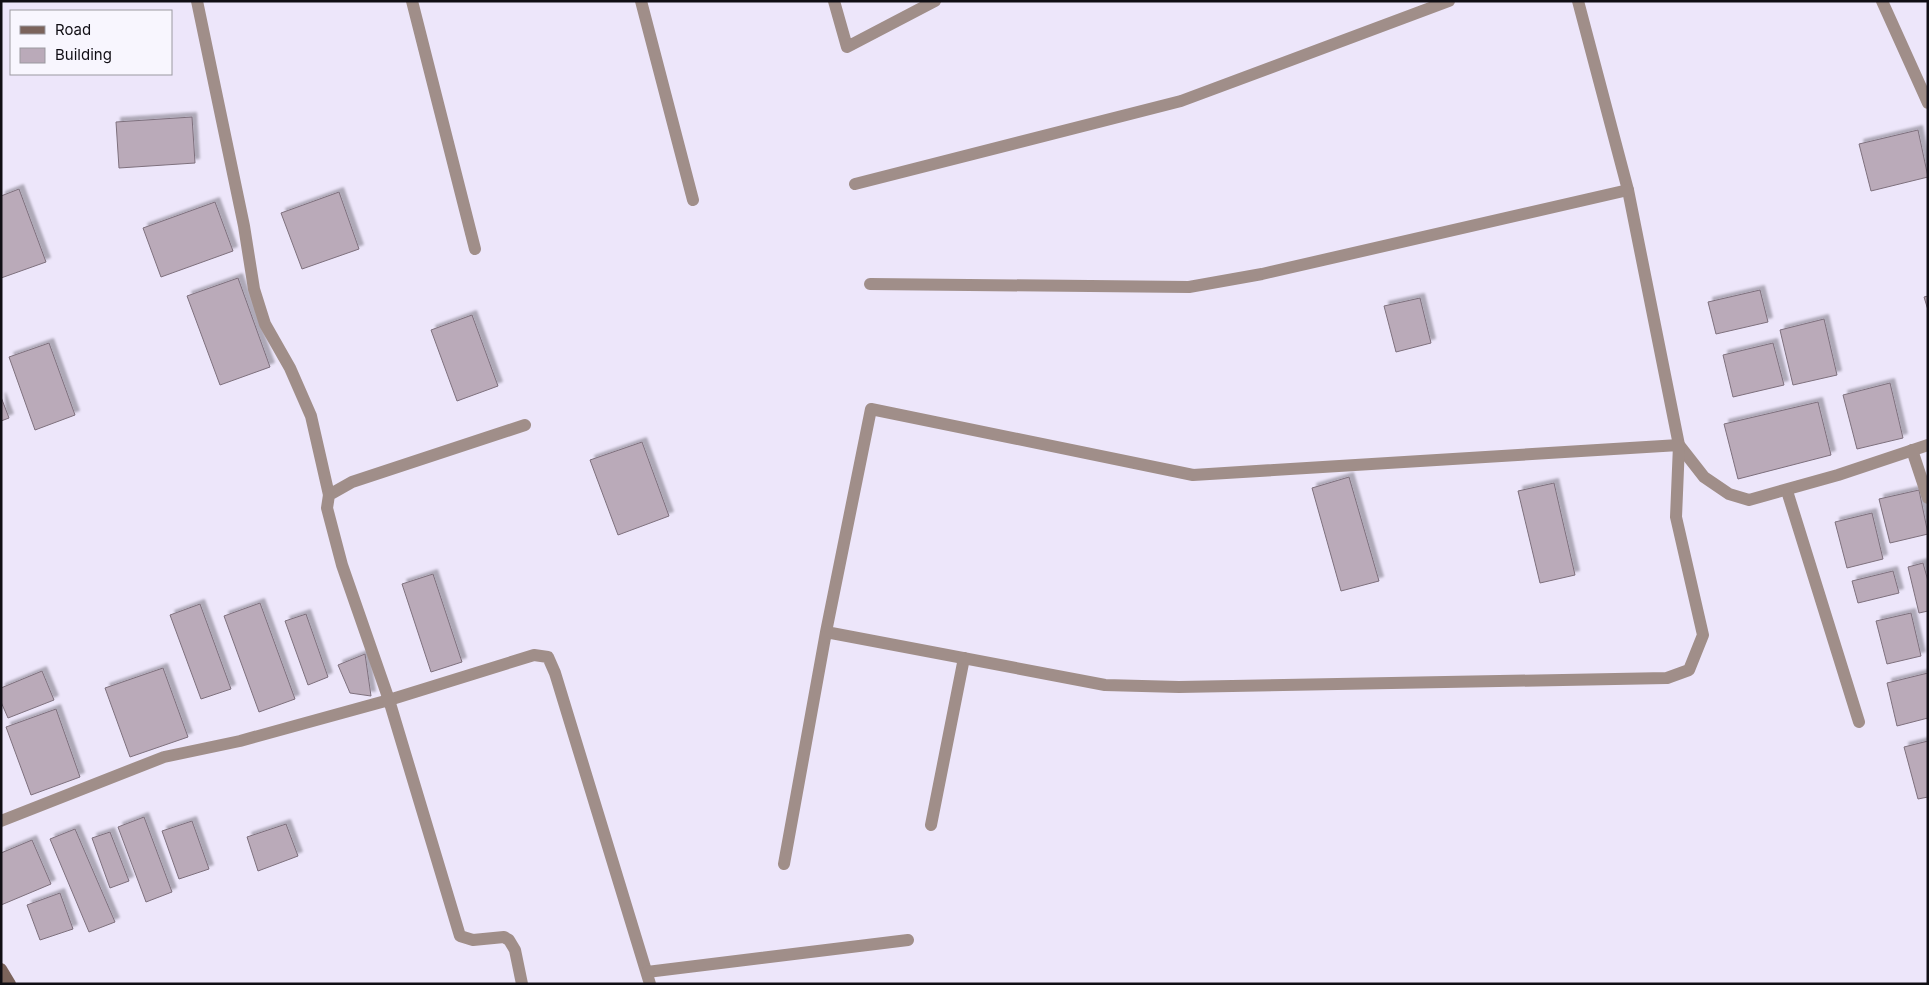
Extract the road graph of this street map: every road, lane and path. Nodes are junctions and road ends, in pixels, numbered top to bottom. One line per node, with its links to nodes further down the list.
1 (197, 1): 20 (street)
2 (412, 1): 13 (street)
3 (641, 1): 12 (street)
4 (834, 1): 5 (street)
5 (935, 1)
6 (1449, 1): 10 (street)
7 (1578, 1): 11 (street)
8 (1882, 1): 9 (street)
9 (1928, 103)
10 (855, 184)
11 (1628, 190): 14 (street); 17 (street)
12 (693, 200)
13 (475, 249)
14 (870, 284)
15 (525, 425): 20 (street)
16 (1928, 444): 18 (street)
17 (1679, 445): 19 (street); 22 (street); 23 (street)
18 (1912, 450): 19 (street); 21 (street)
19 (1787, 491): 25 (street)
20 (329, 495): 24 (street)
21 (1928, 498)
22 (826, 632): 23 (street); 28 (street)
23 (964, 658): 27 (street)
24 (389, 700): 26 (street); 31 (street); 33 (street)
25 (1860, 722)
26 (1, 822)
27 (931, 825)
28 (784, 864)
29 (908, 940): 31 (street)
30 (1, 969): 32 (street)
31 (648, 978)
32 (10, 984)
33 (522, 984)

